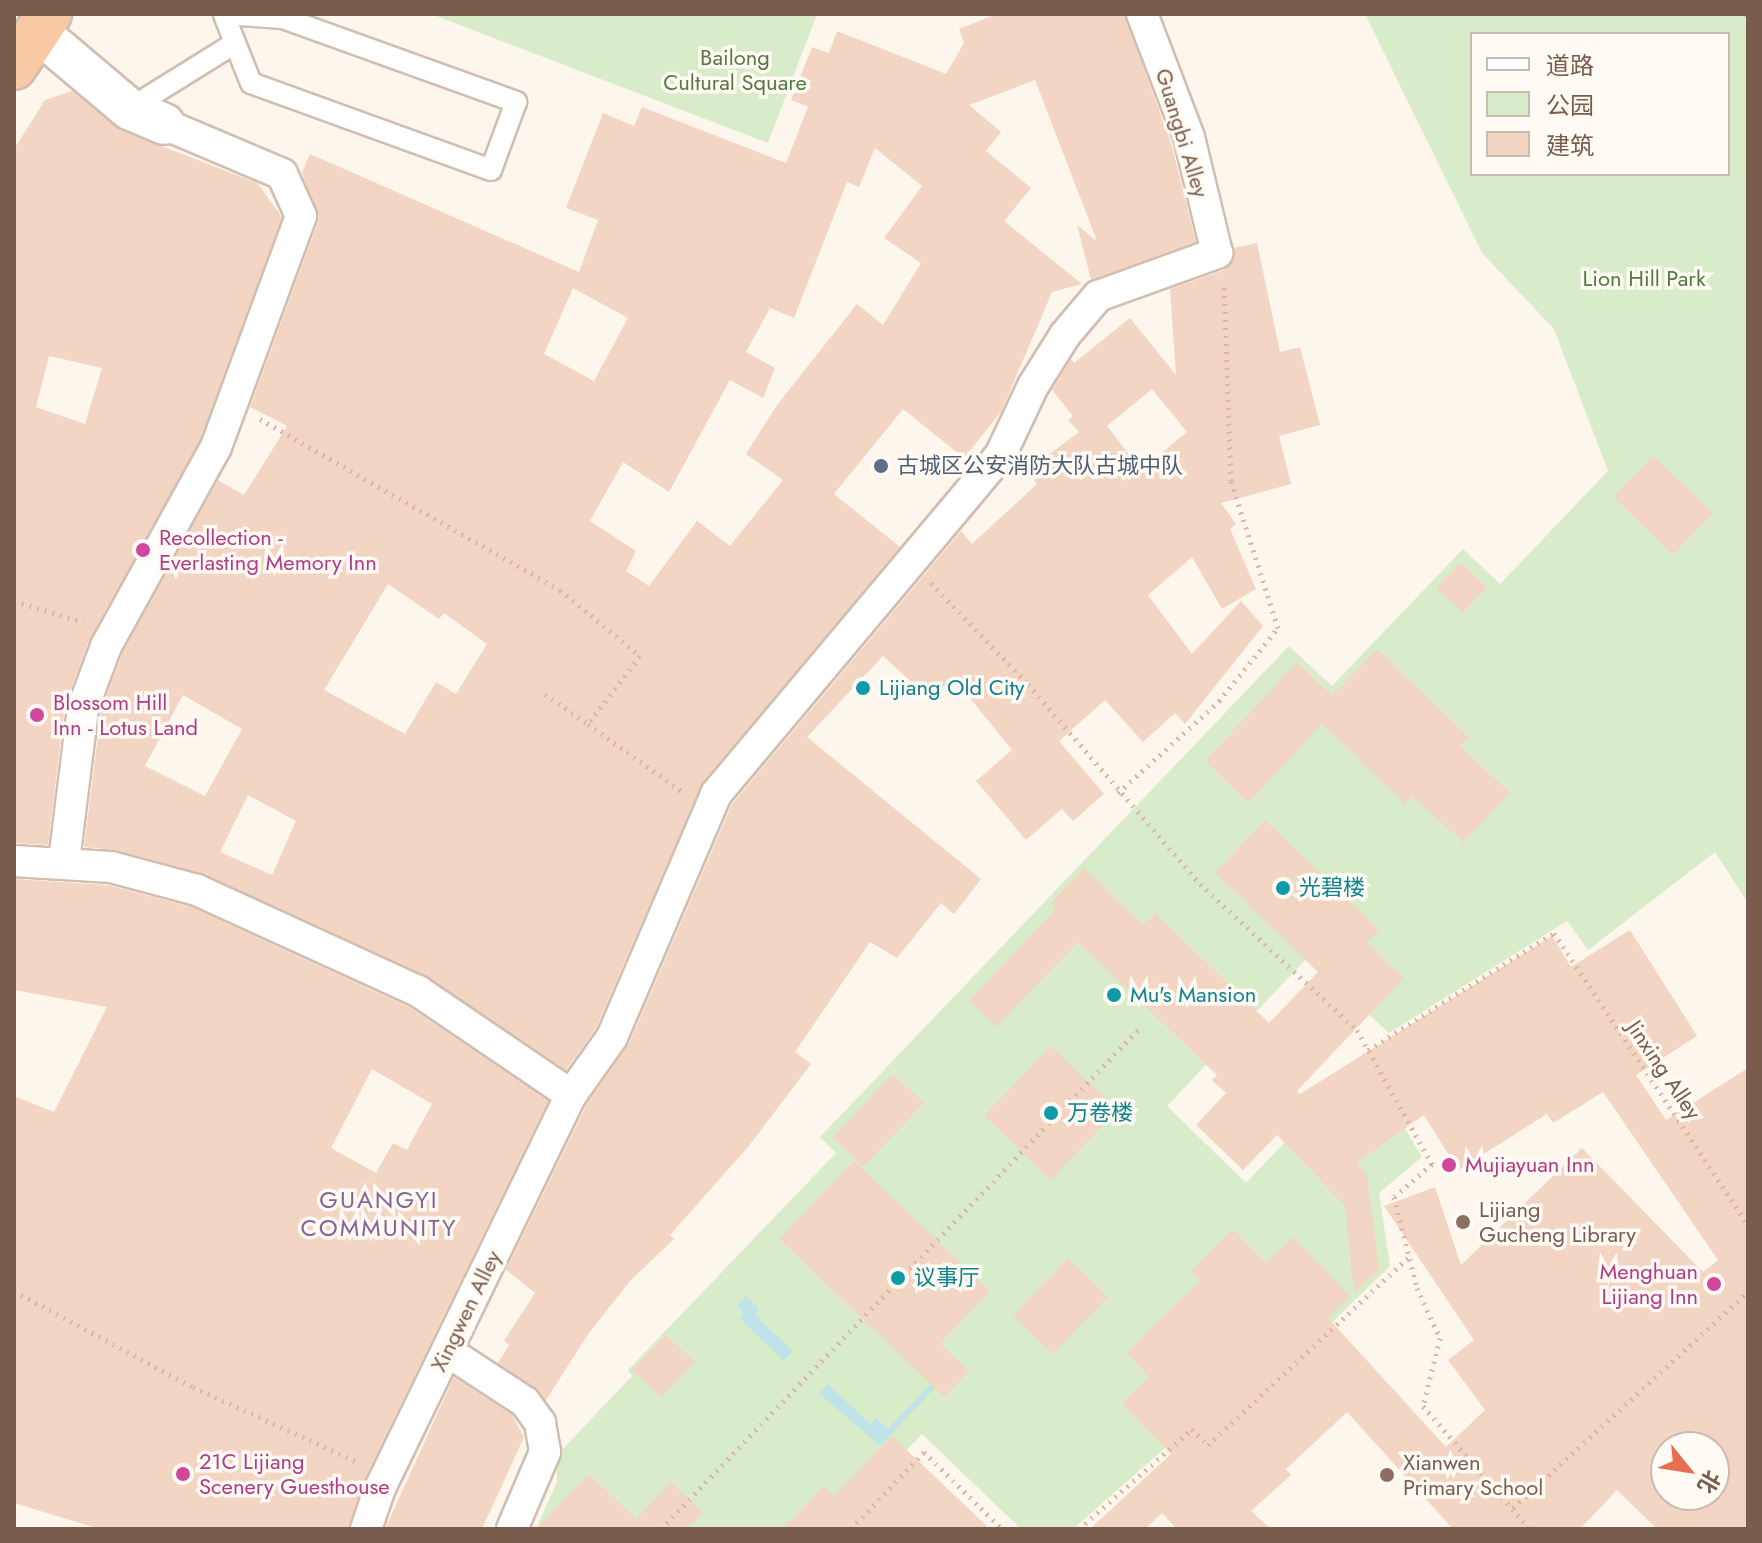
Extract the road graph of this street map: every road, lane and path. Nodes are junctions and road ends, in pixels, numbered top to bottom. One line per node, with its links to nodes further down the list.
1 (224, 14): 4 (lane); 4 (lane)
2 (1142, 14): 7 (street, Guangbi Alley)
3 (44, 23): 5 (highway); 6 (street)
4 (235, 43): 6 (lane)
5 (14, 67)
6 (146, 116): 8 (street)
7 (1217, 253): 9 (street, Xingwen Alley); 14 (path)
8 (232, 405): 11 (street); 13 (path)
9 (911, 562): 14 (path); 15 (street, Xingwen Alley)
10 (14, 601): 11 (path)
11 (115, 632): 17 (street)
12 (545, 694): 13 (path)
13 (588, 724): 15 (path)
14 (1118, 793): 19 (path)
15 (709, 809): 20 (street, Xingwen Alley)
16 (14, 861): 17 (street)
17 (64, 861): 20 (street)
18 (1140, 1028): 30 (path)
19 (1368, 1050): 21 (path, Jinxing Alley); 22 (path)
20 (571, 1095): 25 (street, Xingwen Alley)
21 (1748, 1225)
22 (1409, 1257): 27 (path); 33 (path)
23 (14, 1291): 26 (path)
24 (1748, 1292): 27 (path)
25 (447, 1351): 26 (street, Xingwen Alley); 29 (street)
26 (387, 1475): 28 (street, Xingwen Alley)
27 (1512, 1508): 34 (path)
28 (366, 1529)
29 (512, 1529)
30 (661, 1529)
31 (851, 1529): 32 (path)
32 (1002, 1529)
33 (1079, 1529)
34 (1530, 1529)

